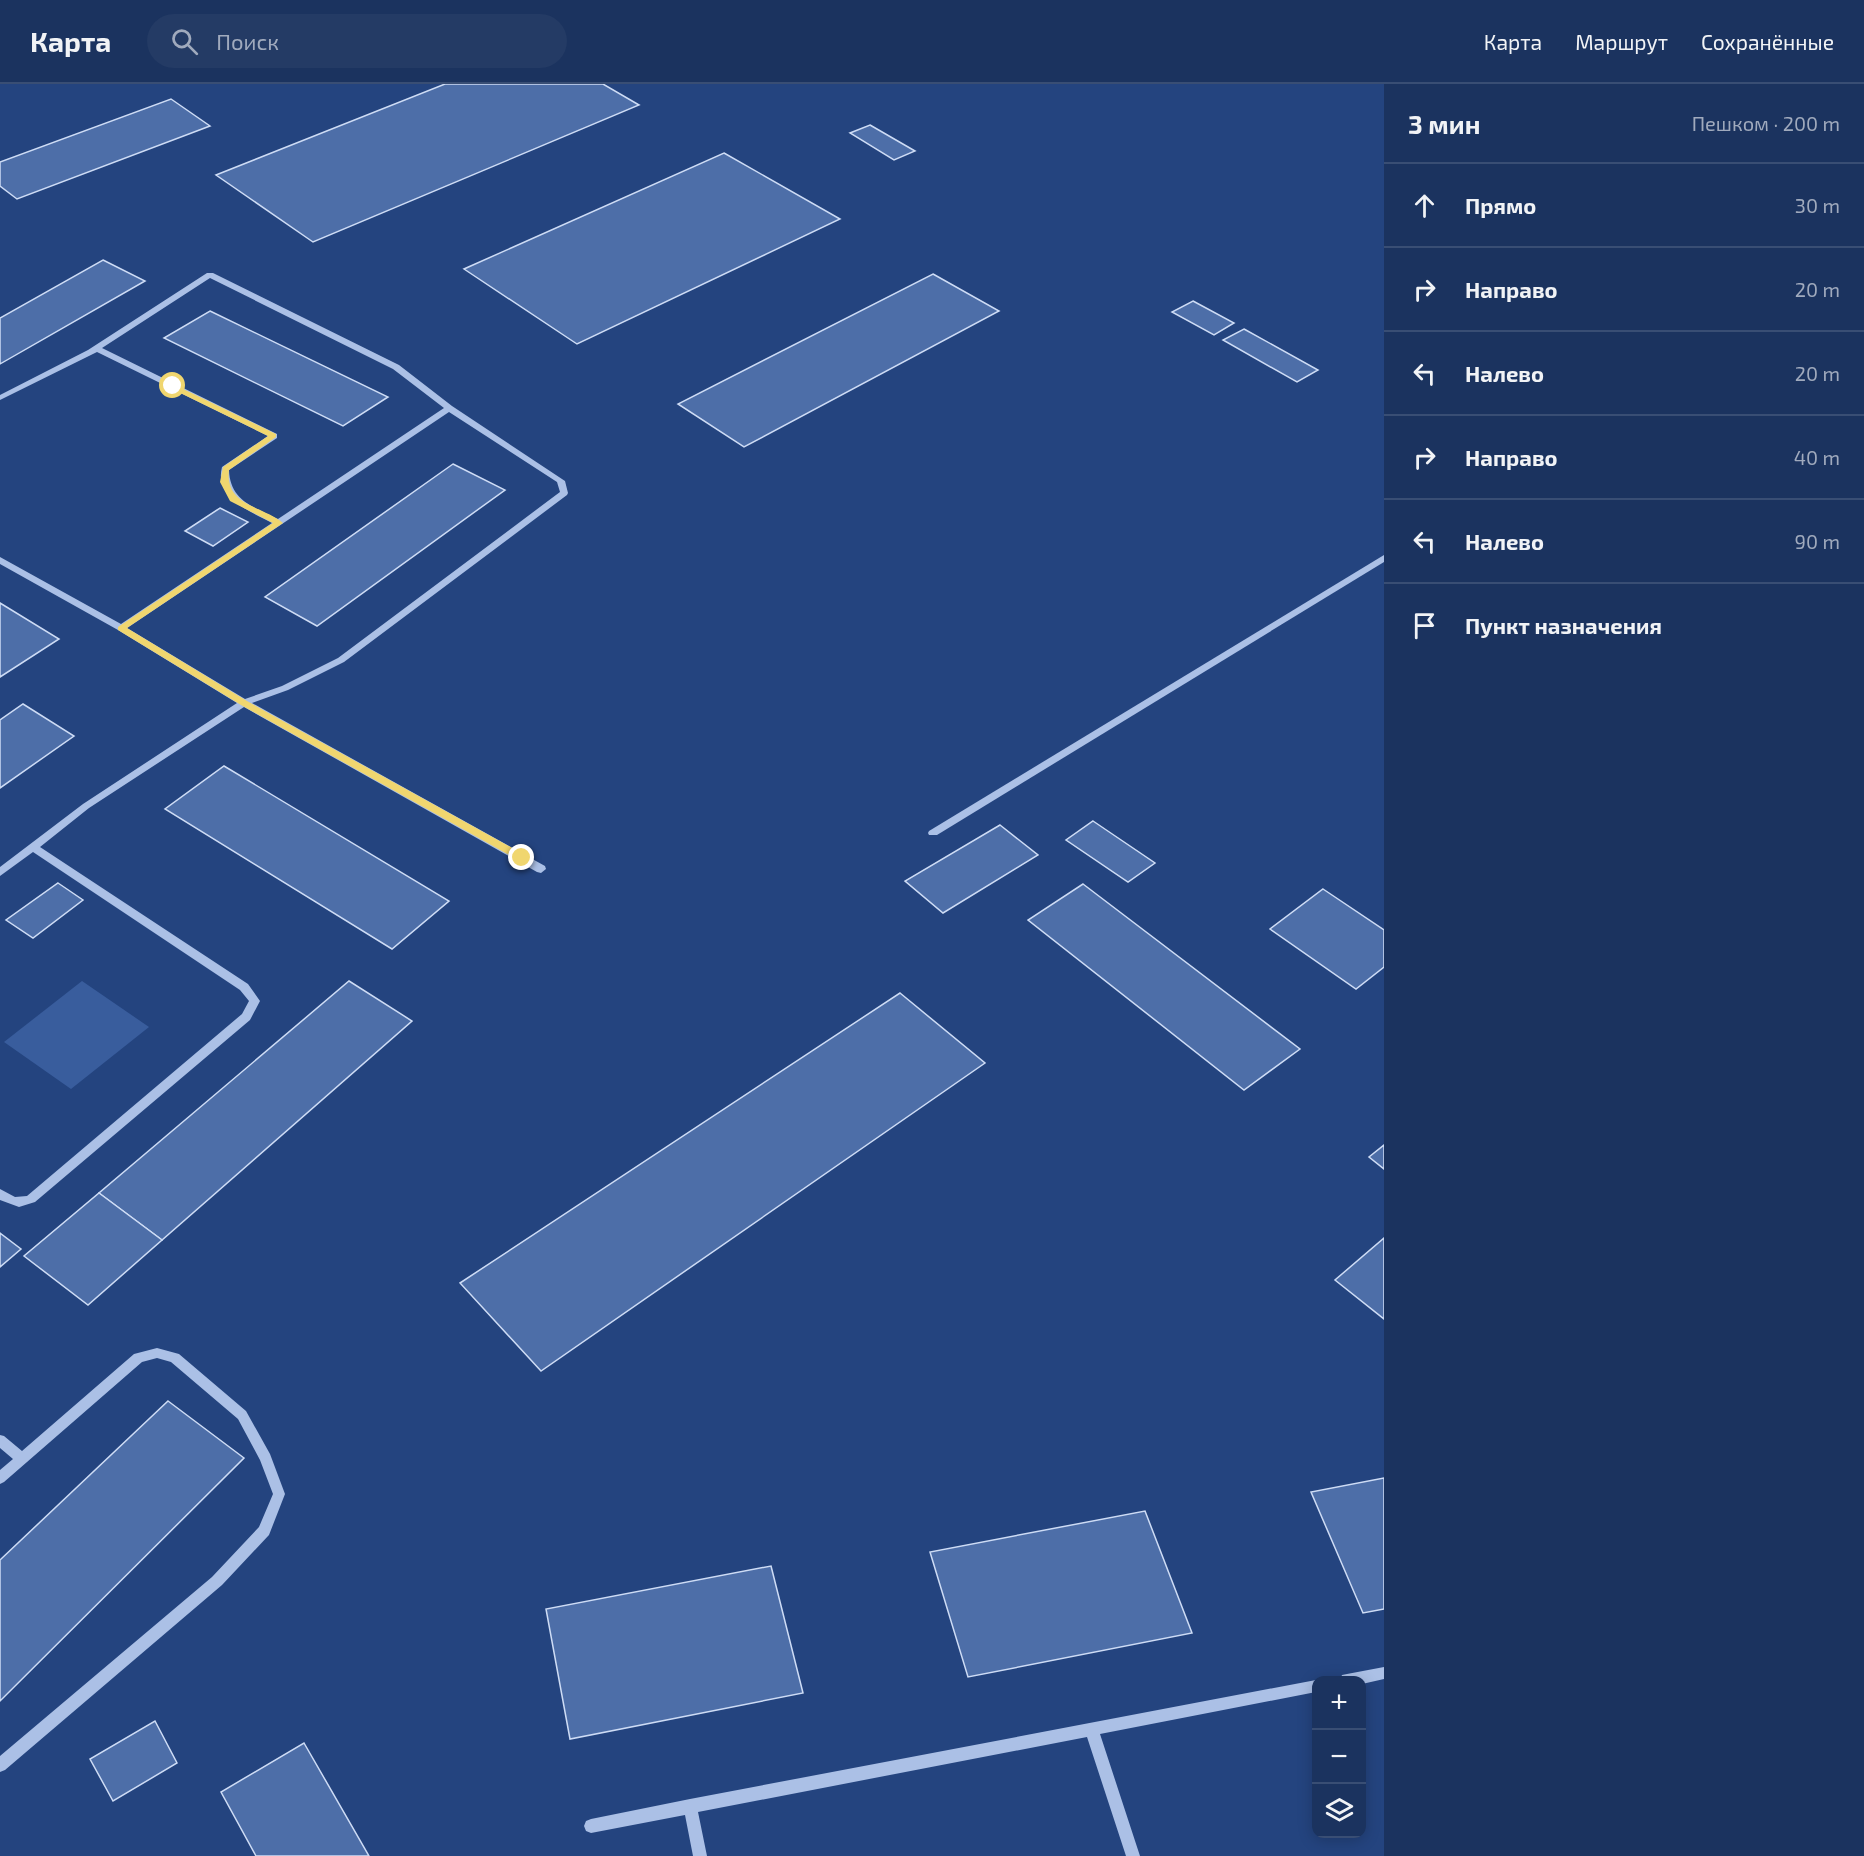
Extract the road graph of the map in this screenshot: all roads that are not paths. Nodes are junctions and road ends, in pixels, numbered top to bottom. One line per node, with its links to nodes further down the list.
1 (96, 348): 2 (lane); 3 (lane); 4 (lane)
2 (0, 398)
3 (449, 408): 4 (lane); 8 (lane)
4 (279, 523): 7 (lane)
5 (1384, 558): 9 (lane)
6 (0, 560): 7 (lane)
7 (121, 628): 8 (lane)
8 (244, 703): 10 (lane); 11 (lane)
9 (933, 832)
10 (33, 847): 12 (lane); 13 (lane)
11 (541, 869)
12 (0, 872)
13 (0, 1194)
14 (0, 1440): 15 (lane)
15 (22, 1458): 16 (lane); 21 (lane)
16 (0, 1478)
17 (1384, 1673): 18 (lane)
18 (1366, 1676)
19 (1312, 1687): 20 (lane)
20 (1091, 1730): 22 (lane); 25 (lane)
21 (0, 1765)
22 (690, 1806): 23 (lane); 24 (lane)
23 (591, 1826)
24 (700, 1856)
25 (1133, 1856)

